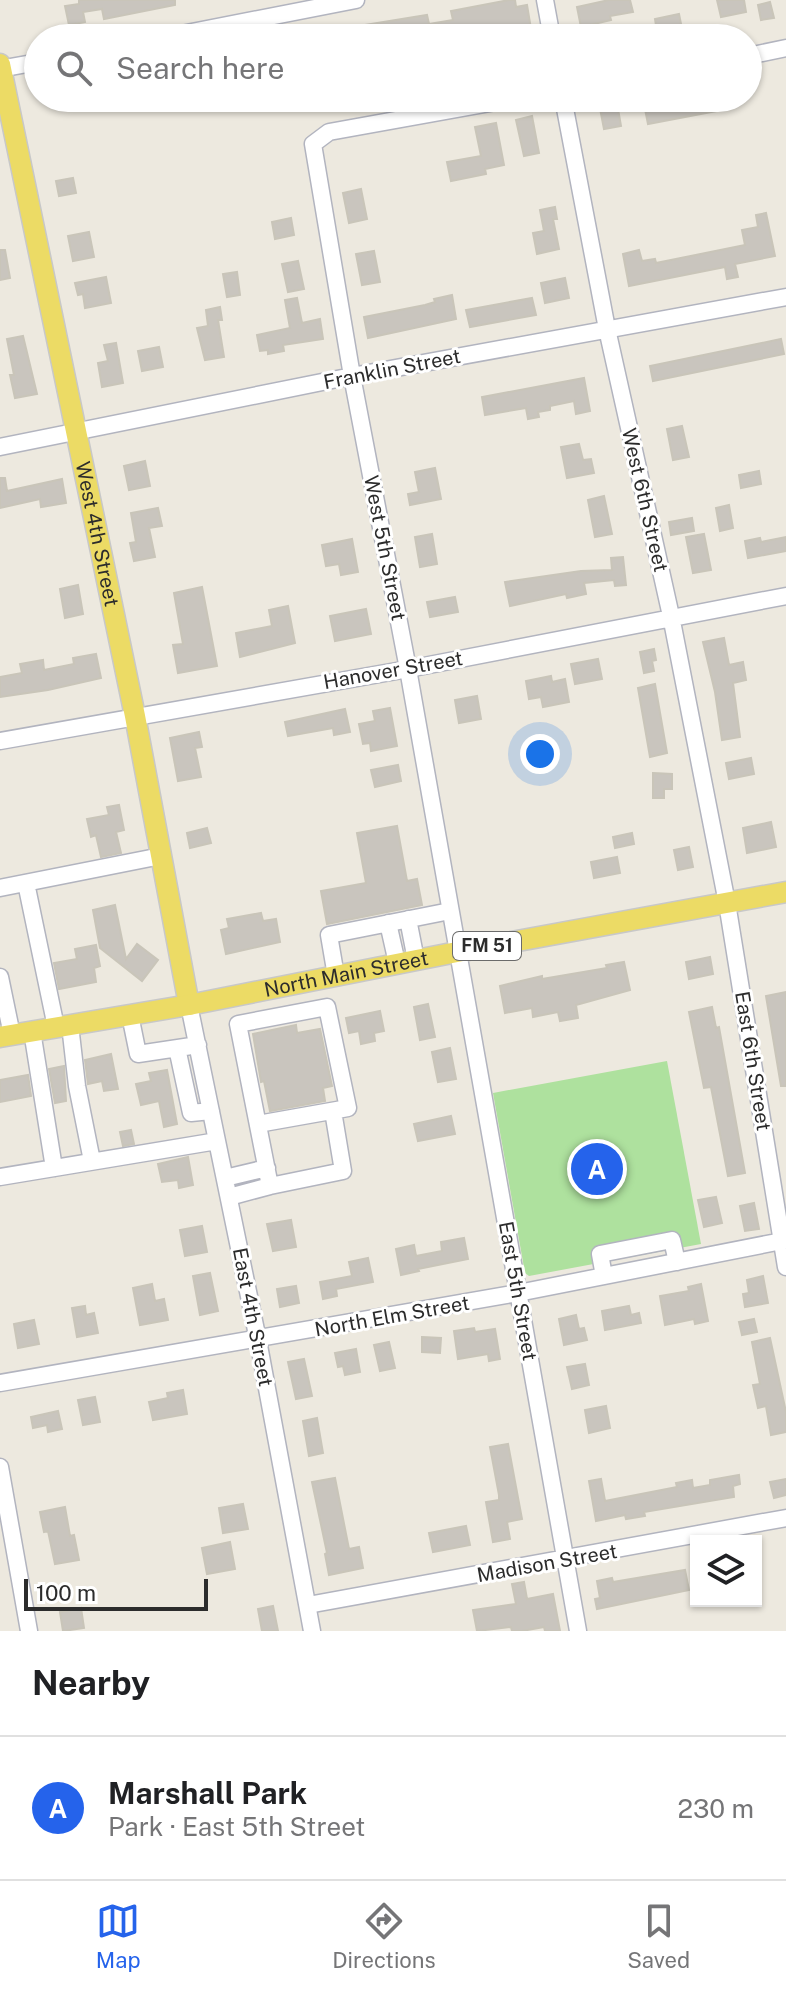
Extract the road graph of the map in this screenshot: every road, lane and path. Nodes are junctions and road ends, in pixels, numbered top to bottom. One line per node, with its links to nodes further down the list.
1 (356, 0): 3 (street)
2 (545, 0): 4 (street)
3 (233, 24)
4 (549, 24)
5 (786, 48): 6 (street)
6 (762, 53)
7 (24, 64): 8 (street)
8 (0, 68): 14 (main road, West 4th Street)
9 (440, 112): 13 (street, West 5th Street)
10 (566, 112): 12 (street, West 6th Street)
11 (786, 297): 12 (street, Franklin Street)
12 (607, 329): 13 (street, Franklin Street); 17 (street, West 6th Street)
13 (352, 376): 14 (street, Franklin Street); 18 (street, West 5th Street)
14 (76, 433): 15 (street, Franklin Street); 19 (main road, West 4th Street)
15 (0, 447)
16 (786, 596): 17 (street, Hanover Street)
17 (671, 616): 18 (street, Hanover Street); 25 (street, West 6th Street)
18 (408, 669): 19 (street, Hanover Street); 26 (street, West 5th Street)
19 (135, 716): 20 (street, Hanover Street); 21 (main road, West 4th Street)
20 (0, 741)
21 (161, 856): 22 (street); 35 (main road, West 4th Street)
22 (26, 883): 23 (street); 38 (street)
23 (0, 888)
24 (786, 892): 25 (main road, North Main Street / FM 51)
25 (727, 903): 29 (main road, North Main Street / FM 51); 52 (street, East 6th Street)
26 (450, 911): 27 (street); 29 (street, West 5th Street)
27 (408, 919): 28 (street); 30 (street)
28 (388, 923): 30 (street); 31 (street)
29 (457, 952): 30 (main road, North Main Street / FM 51); 56 (street, East 5th Street)
30 (406, 962): 31 (main road, North Main Street / FM 51)
31 (336, 976): 33 (main road, North Main Street / FM 51)
32 (0, 977): 34 (street)
33 (302, 982): 35 (main road, North Main Street / FM 51); 36 (street)
34 (2, 997): 39 (street)
35 (189, 1005): 37 (main road, North Main Street / FM 51); 40 (street, East 4th Street)
36 (310, 1011): 43 (street); 44 (street)
37 (130, 1015): 38 (main road, North Main Street / FM 51); 41 (street)
38 (63, 1026): 39 (main road, North Main Street / FM 51); 46 (street)
39 (15, 1034): 47 (street)
40 (198, 1045): 41 (street); 42 (street, East 4th Street)
41 (177, 1048): 42 (street)
42 (211, 1111): 45 (street, East 4th Street)
43 (333, 1111): 44 (street); 51 (street)
44 (258, 1124): 48 (street)
45 (217, 1141): 46 (street); 50 (street, East 4th Street)
46 (92, 1161): 47 (street)
47 (54, 1168): 49 (street)
48 (267, 1168): 50 (street); 51 (street)
49 (0, 1177)
50 (225, 1178): 53 (street, East 4th Street)
51 (270, 1186): 53 (street)
52 (780, 1187): 54 (street, East 6th Street)
53 (229, 1197): 57 (street, East 4th Street)
54 (782, 1241): 55 (street, East 6th Street); 56 (street, North Elm Street)
55 (786, 1267)
56 (518, 1293): 57 (street, North Elm Street); 61 (street, East 5th Street)
57 (258, 1340): 58 (street, North Elm Street); 62 (street, East 4th Street)
58 (0, 1383)
59 (0, 1467): 63 (street)
60 (786, 1518): 61 (street, Madison Street)
61 (565, 1560): 62 (street, Madison Street); 65 (street, East 5th Street)
62 (308, 1605): 64 (street, East 4th Street)
63 (29, 1631)
64 (312, 1631)
65 (578, 1631)

